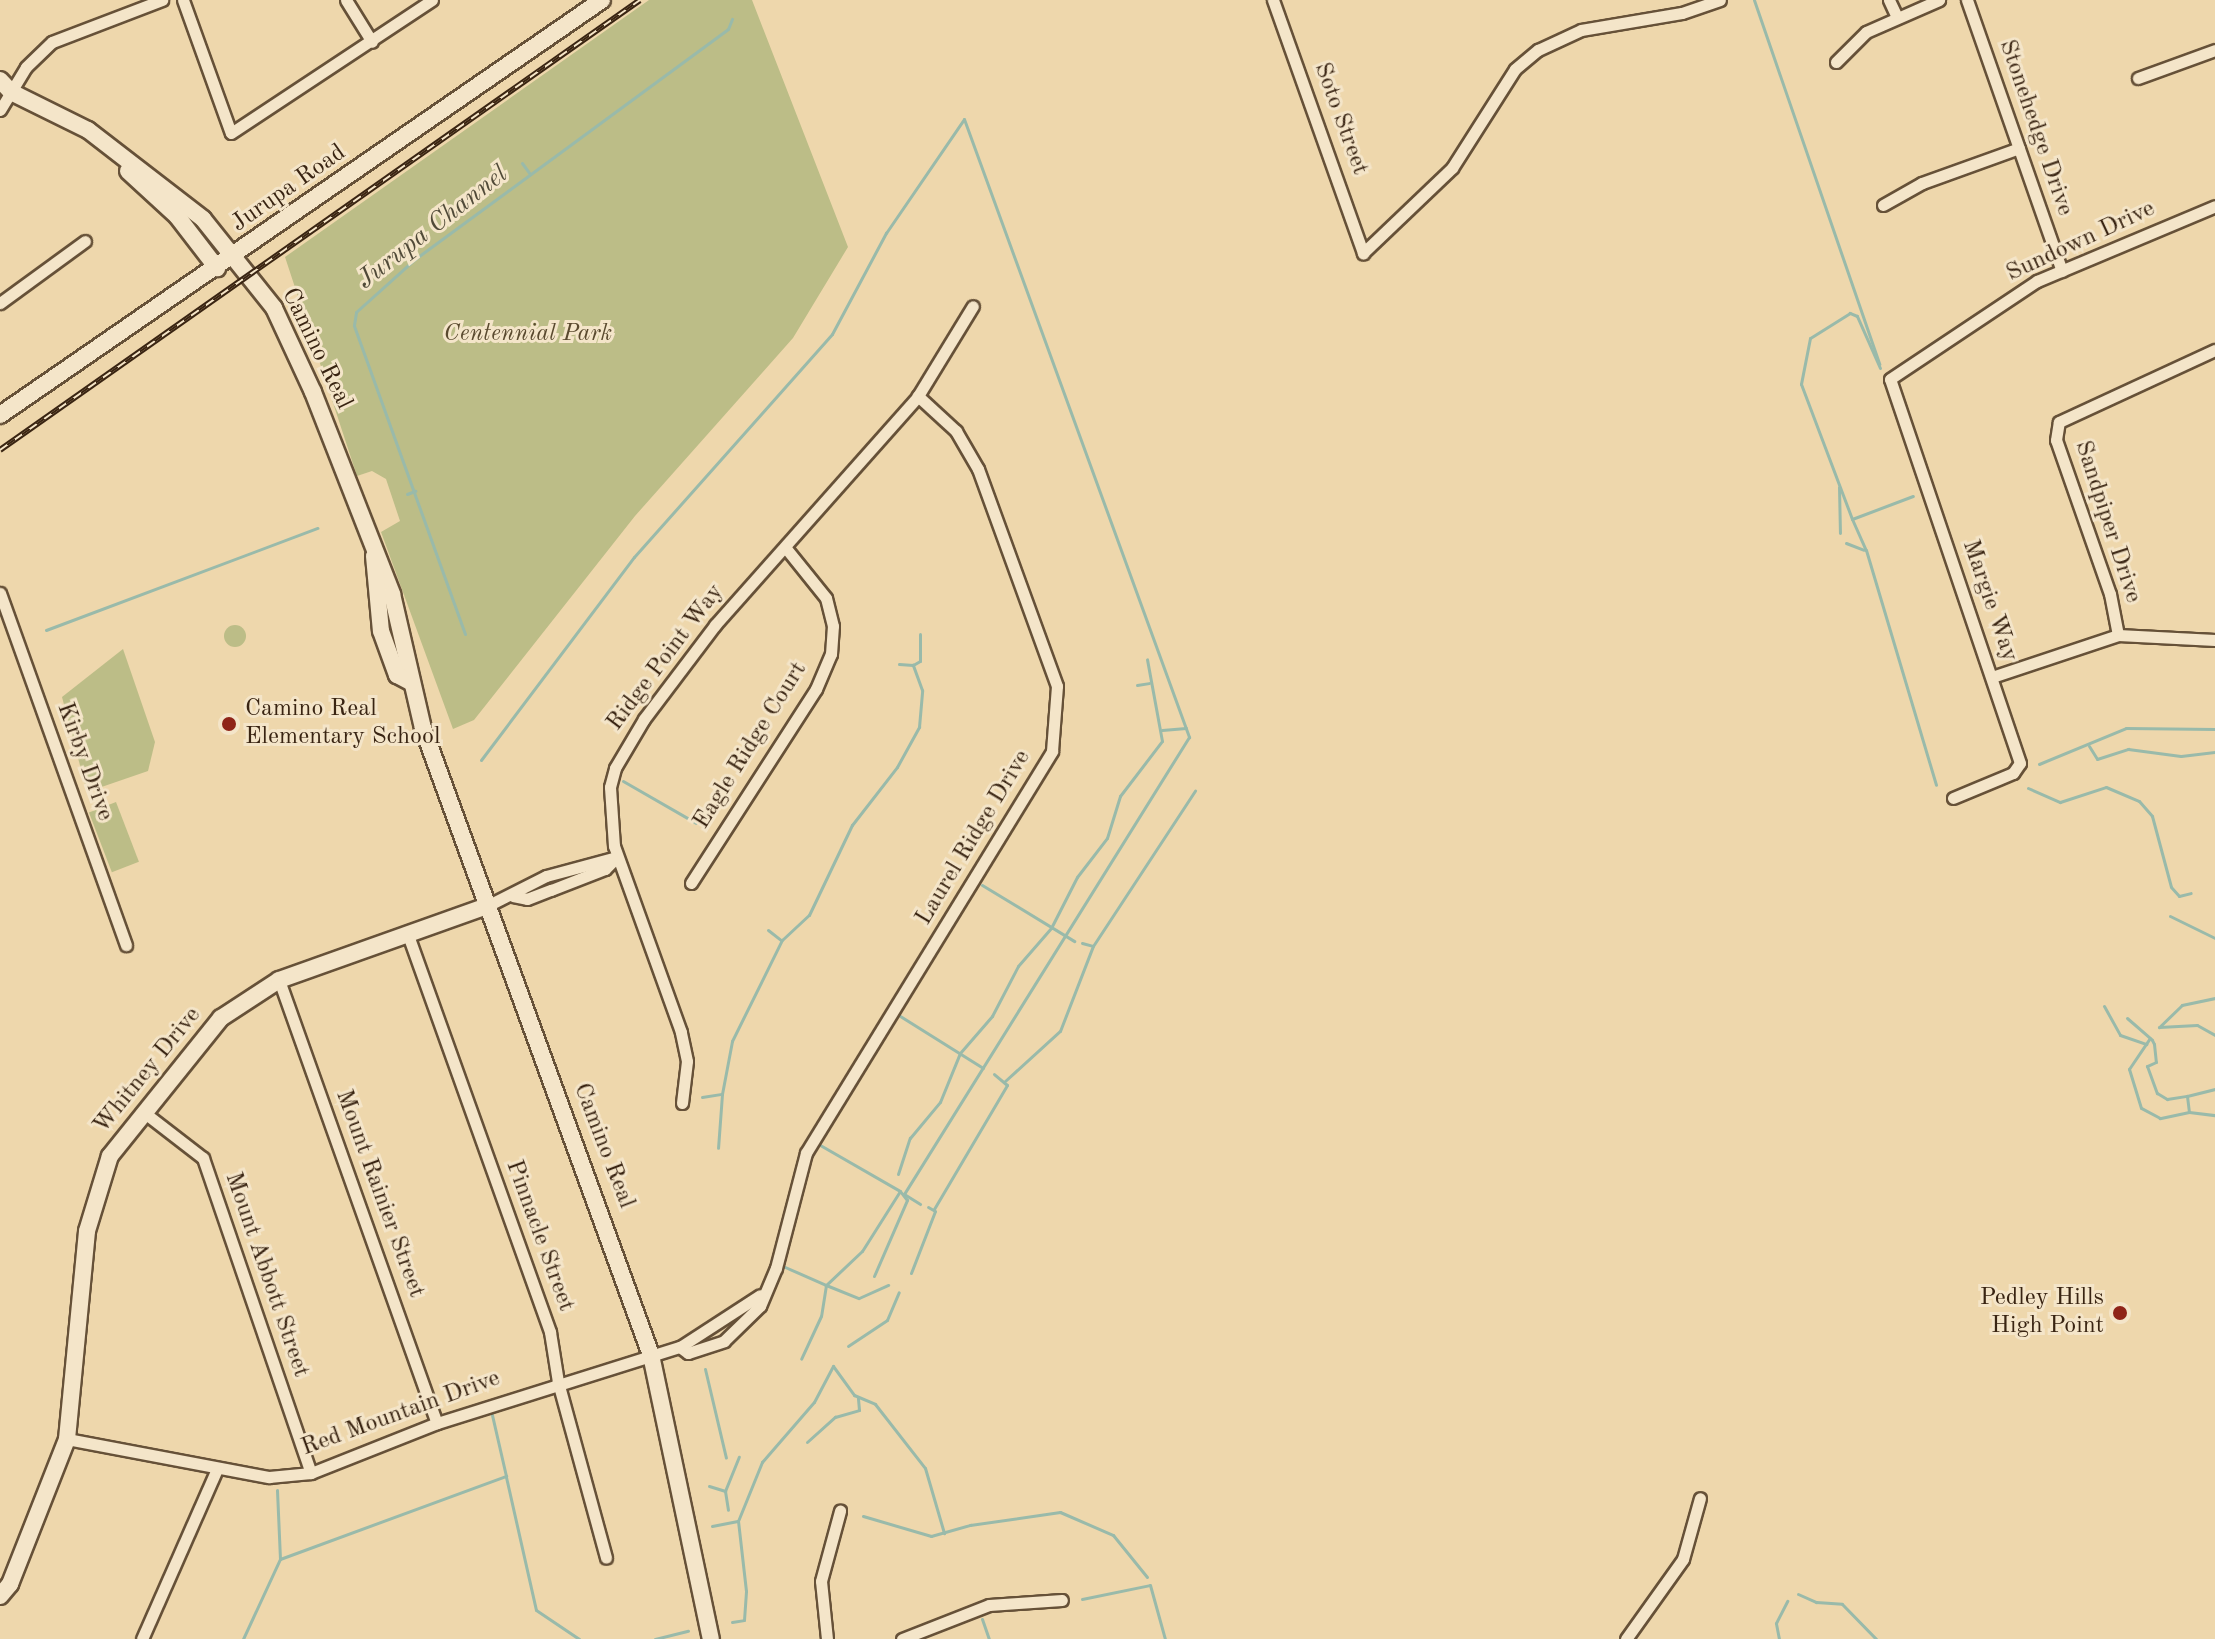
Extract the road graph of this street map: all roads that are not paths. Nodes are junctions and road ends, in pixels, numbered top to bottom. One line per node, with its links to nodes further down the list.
1 (162, 0): 16 (street)
2 (183, 0): 12 (street)
3 (346, 0): 12 (street)
4 (432, 0): 12 (street)
5 (602, 0): 23 (main road, Jurupa Road)
6 (1273, 0): 7 (street, Soto Street)
7 (1720, 0)
8 (1889, 0): 11 (street)
9 (1939, 0): 11 (street)
10 (1967, 0): 18 (street, Stonehedge Drive)
11 (1896, 15): 14 (street)
12 (372, 42)
13 (2215, 50): 15 (street)
14 (1836, 62)
15 (2138, 78)
16 (4, 88): 17 (street); 19 (main road, Camino Real)
17 (0, 110)
18 (2019, 148): 20 (street); 25 (street, Stonehedge Drive)
19 (118, 151): 23 (main road, Camino Real); 24 (main road)
20 (1883, 205)
21 (2215, 206): 25 (street, Sundown Drive)
22 (85, 241): 26 (street)
23 (235, 256): 24 (main road, Jurupa Road); 43 (main road, Camino Real)
24 (217, 268): 31 (main road, Jurupa Road)
25 (2062, 271): 29 (street, Sundown Drive)
26 (0, 303)
27 (973, 306): 30 (street, Ridge Point Way)
28 (2215, 350): 34 (street, Sandpiper Drive)
29 (1890, 379): 36 (street, Margie Way)
30 (918, 396): 32 (street, Ridge Point Way); 49 (street, Laurel Ridge Drive)
31 (0, 415)
32 (785, 547): 38 (street, Ridge Point Way); 40 (street, Eagle Ridge Court)
33 (0, 593): 45 (street, Kirby Drive)
34 (2118, 635): 35 (street); 36 (street)
35 (2215, 640)
36 (1992, 677): 37 (street, Margie Way)
37 (1953, 798)
38 (617, 857): 39 (street, Whitney Drive); 41 (street, Whitney Drive); 47 (street, Ridge Point Way)
39 (546, 876): 41 (street); 42 (street, Whitney Drive)
40 (691, 883)
41 (551, 890): 42 (street, Whitney Drive)
42 (513, 896): 43 (street, Whitney Drive)
43 (487, 906): 44 (main road, Whitney Drive); 53 (main road, Camino Real)
44 (408, 935): 46 (main road, Whitney Drive); 54 (street, Pinnacle Street)
45 (126, 945)
46 (279, 980): 48 (main road, Whitney Drive); 55 (street, Mount Rainier Street)
47 (682, 1103)
48 (146, 1114): 56 (main road, Whitney Drive); 58 (street, Mount Abbott Street)
49 (760, 1295): 50 (street, Laurel Ridge Drive); 51 (street, Laurel Ridge Drive)
50 (729, 1318): 51 (street); 52 (street, Laurel Ridge Drive)
51 (741, 1329): 52 (street, Laurel Ridge Drive)
52 (680, 1347): 53 (street, Laurel Ridge Drive)
53 (651, 1355): 54 (street, Red Mountain Drive); 65 (main road, Camino Real)
54 (558, 1382): 55 (street, Red Mountain Drive); 61 (street, Pinnacle Street)
55 (437, 1423): 58 (street, Red Mountain Drive)
56 (67, 1439): 57 (street, Red Mountain Drive); 62 (main road, Whitney Drive)
57 (217, 1469): 58 (street, Red Mountain Drive); 64 (street)
58 (311, 1473)
59 (1700, 1498): 68 (street)
60 (840, 1511): 66 (street)
61 (606, 1558)
62 (0, 1596)
63 (1062, 1600): 67 (street)
64 (142, 1639)
65 (711, 1639)
66 (827, 1639)
67 (902, 1639)
68 (1626, 1639)

